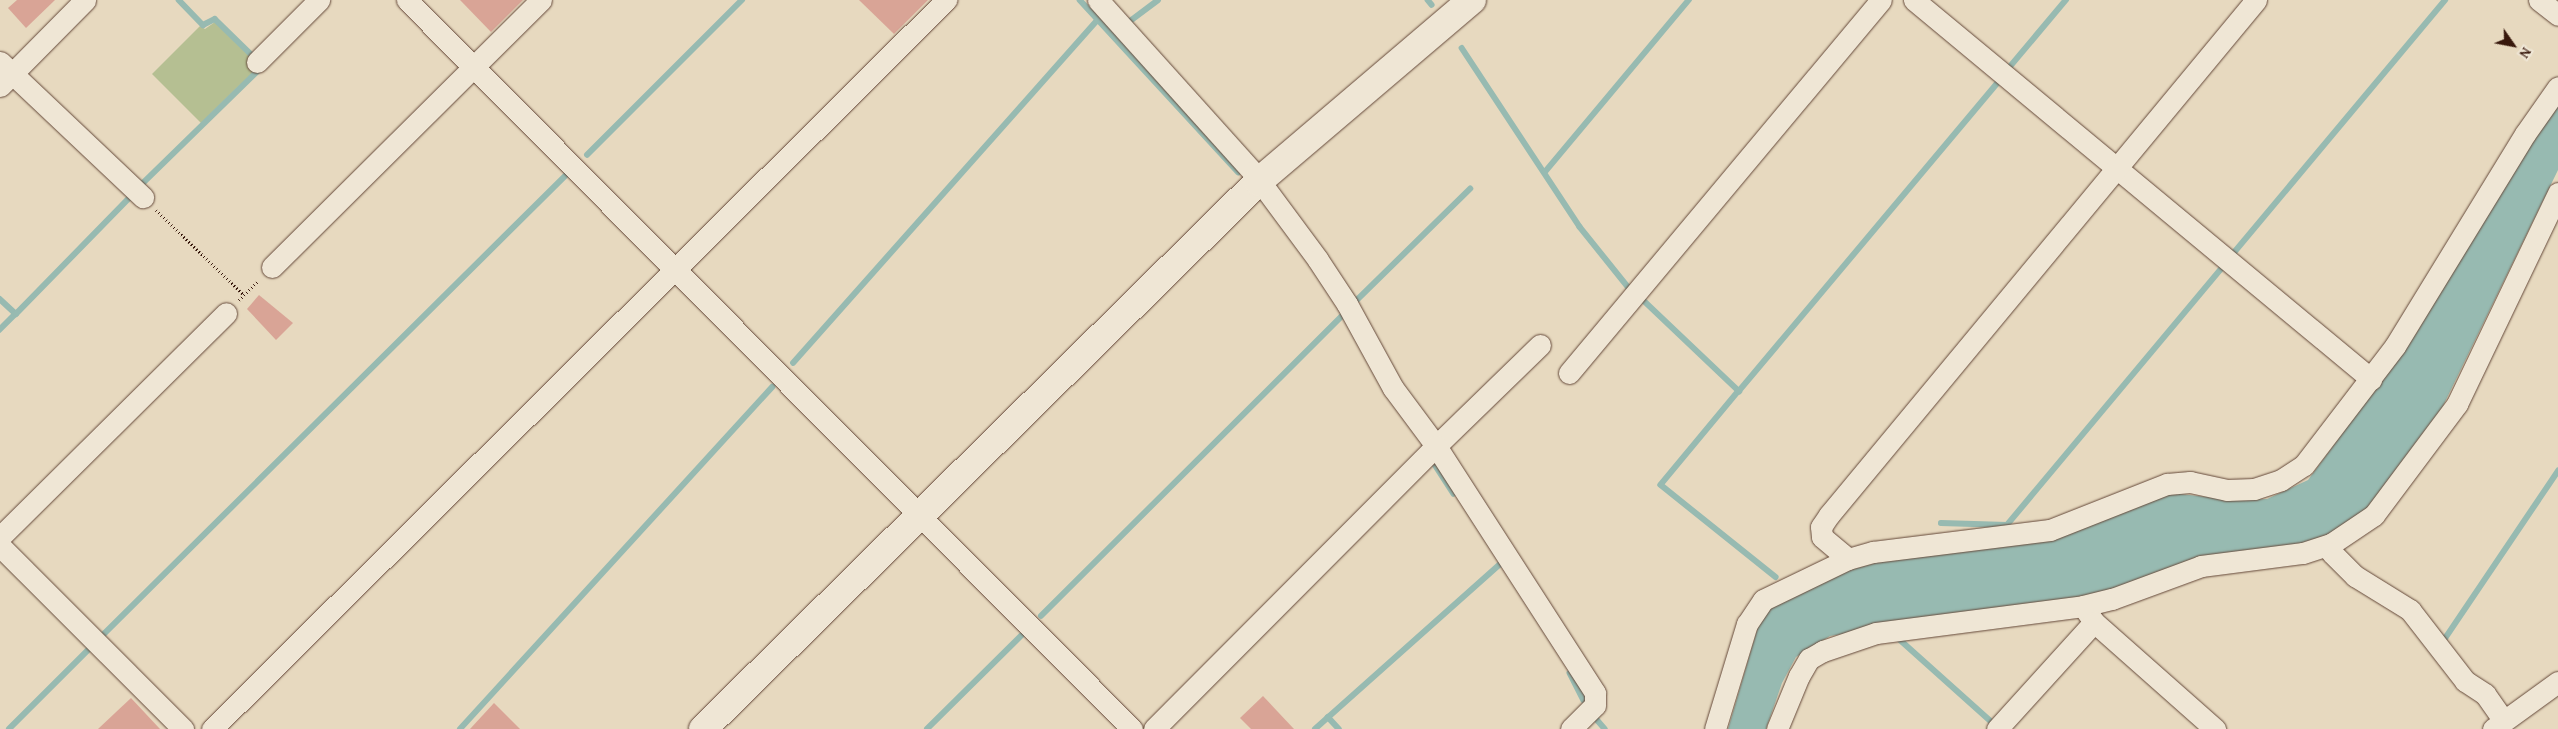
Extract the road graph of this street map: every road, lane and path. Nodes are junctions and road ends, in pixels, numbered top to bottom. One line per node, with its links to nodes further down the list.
1 (85, 0): 15 (street)
2 (319, 0): 13 (street)
3 (407, 0): 14 (street)
4 (541, 0): 14 (street)
5 (946, 0): 22 (street)
6 (1098, 0): 18 (street)
7 (1472, 0): 18 (street)
8 (1881, 0): 26 (street)
9 (1914, 0): 17 (street)
10 (2256, 0): 17 (street)
11 (2539, 0): 12 (street)
12 (2558, 16)
13 (257, 62)
14 (473, 68): 21 (street); 22 (street)
15 (4, 74): 19 (street)
16 (2558, 87): 27 (street)
17 (2116, 166): 27 (street); 33 (street)
18 (1258, 182): 28 (street); 29 (street)
19 (138, 193): 23 (path)
20 (2558, 193): 31 (street)
21 (272, 267): 23 (path)
22 (676, 269): 29 (street); 39 (street)
23 (244, 295): 24 (path)
24 (226, 313): 30 (street)
25 (1540, 345): 28 (street)
26 (1569, 373)
27 (2371, 379): 33 (street)
28 (1436, 446): 42 (street); 43 (street)
29 (920, 513): 40 (street); 41 (street)
30 (0, 537)
31 (2331, 544): 34 (street); 36 (street)
32 (0, 546): 38 (street)
33 (1848, 558): 44 (street)
34 (2088, 614): 37 (street); 45 (street); 46 (street)
35 (2558, 682): 36 (street)
36 (2498, 725)
37 (1779, 728)
38 (183, 729)
39 (212, 729)
40 (703, 729)
41 (1132, 729)
42 (1154, 729)
43 (1571, 729)
44 (1715, 729)
45 (1997, 729)
46 (2215, 729)

